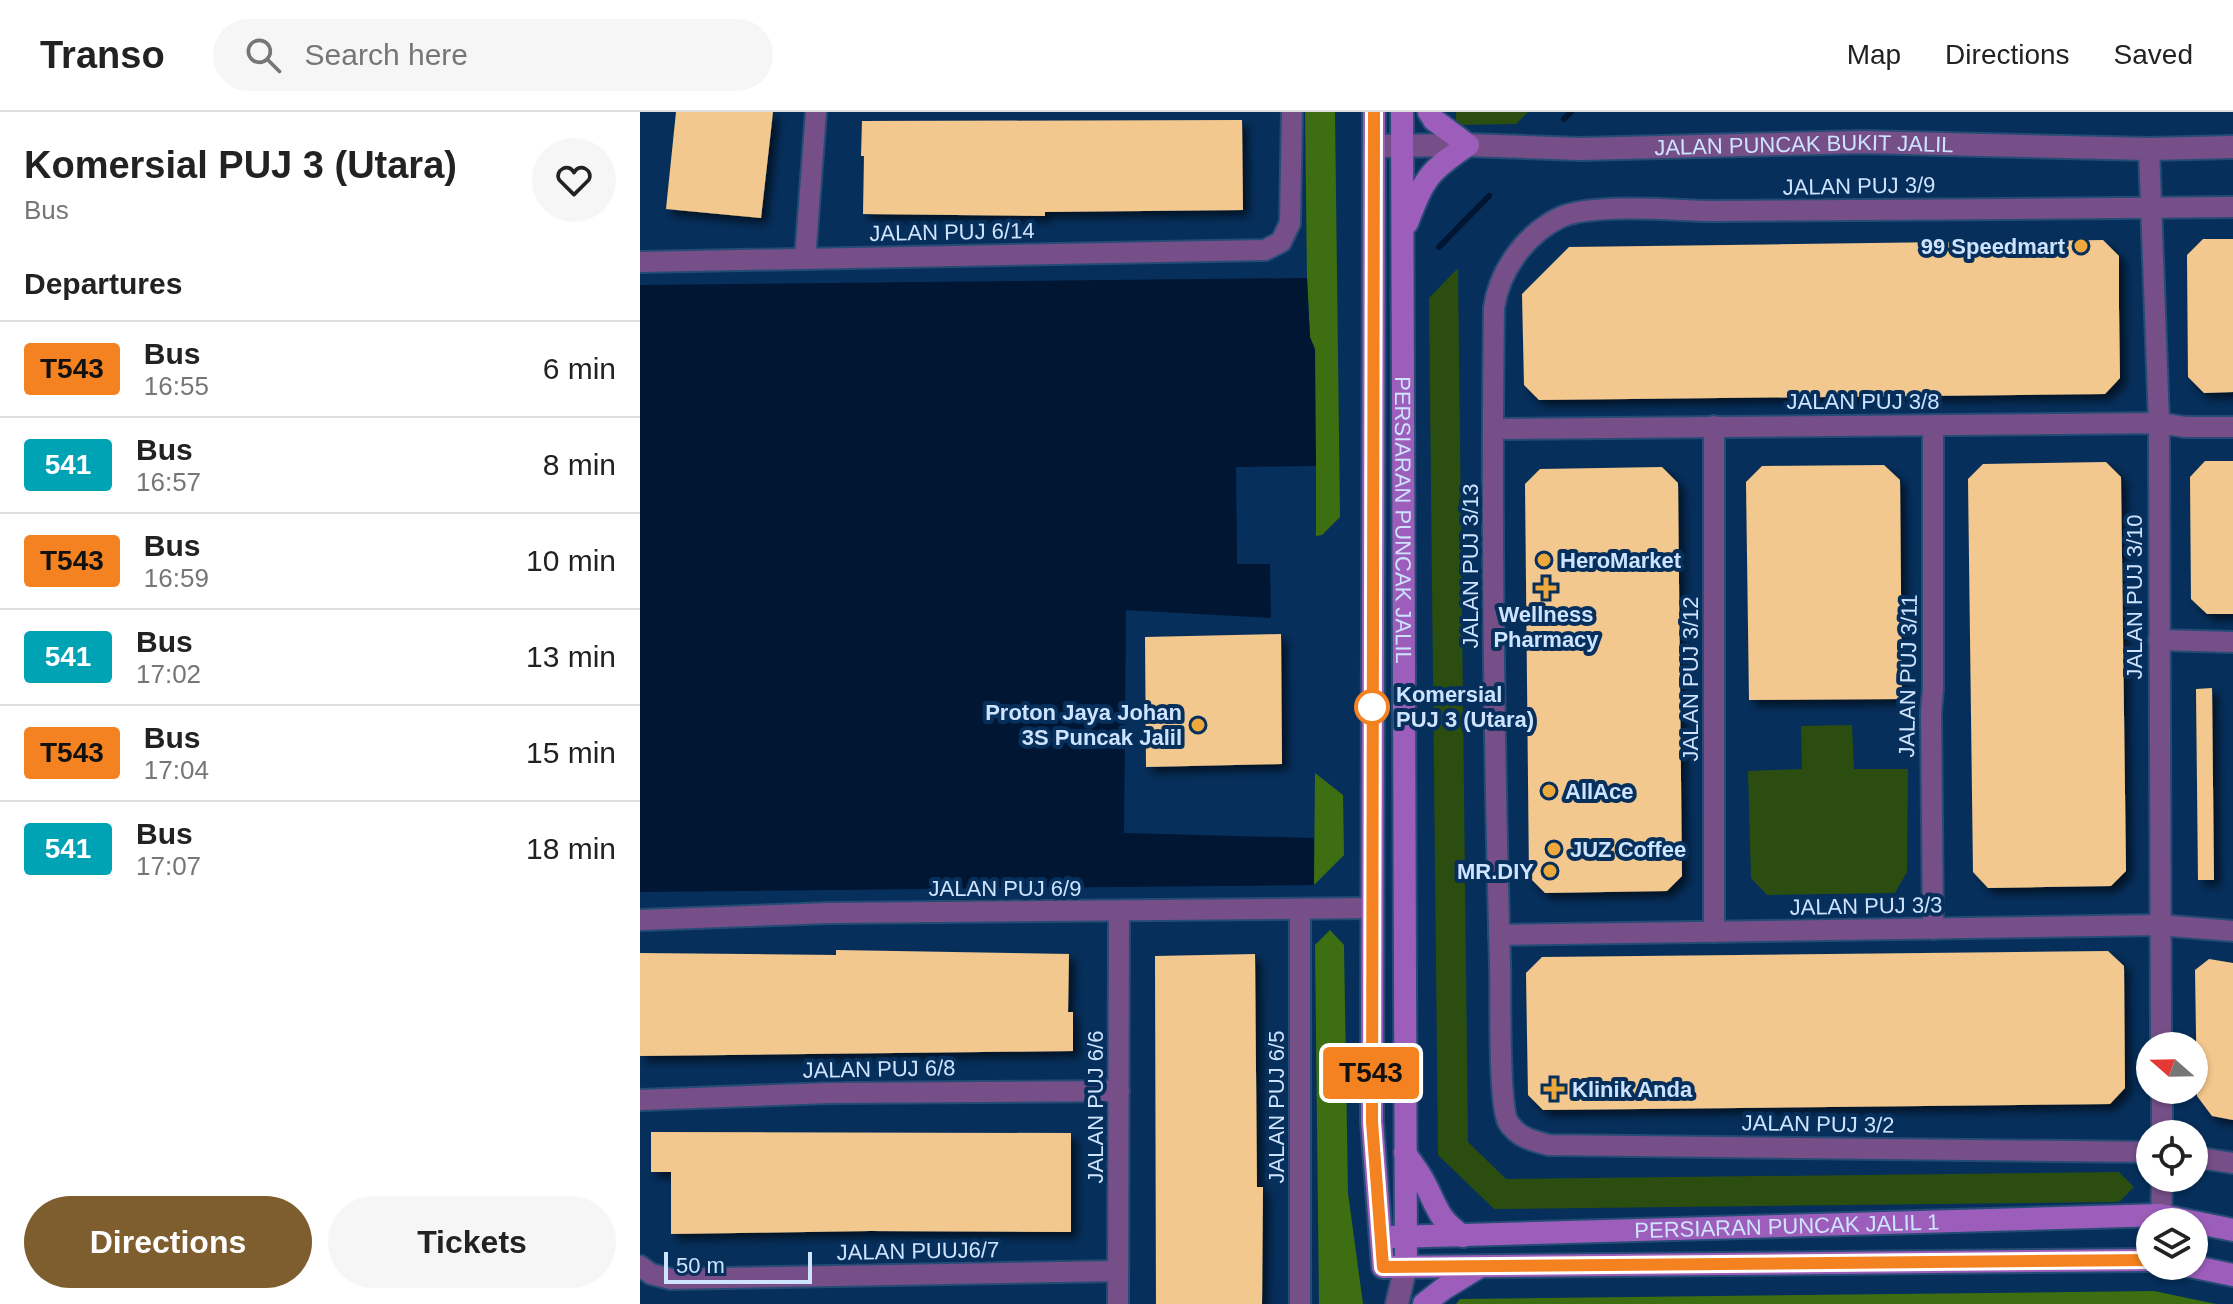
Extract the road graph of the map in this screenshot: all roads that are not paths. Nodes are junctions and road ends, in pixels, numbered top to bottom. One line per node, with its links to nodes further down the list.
1 (816, 112): 14 (street)
2 (1292, 112): 14 (street, JALAN PUJ 6/14)
3 (1374, 112): 7 (main road, PERSIARAN PUNCAK JALIL)
4 (1402, 112): 8 (main road, PERSIARAN PUNCAK JALIL)
5 (1429, 112): 6 (main road)
6 (1468, 145): 8 (street, JALAN PUNCAK BUKIT JALIL); 10 (street, JALAN PUNCAK BUKIT JALIL); 13 (main road)
7 (1374, 146): 8 (street, JALAN PUNCAK BUKIT JALIL); 24 (main road, PERSIARAN PUNCAK JALIL)
8 (1402, 146): 13 (main road, PERSIARAN PUNCAK JALIL)
9 (2233, 147): 10 (street, JALAN PUNCAK BUKIT JALIL)
10 (2149, 149): 12 (street, JALAN PUJ 3/10)
11 (2233, 207): 12 (street, JALAN PUJ 3/9)
12 (2152, 208): 16 (street, JALAN PUJ 3/9); 17 (street, JALAN PUJ 3/10)
13 (1402, 236): 38 (main road, PERSIARAN PUNCAK JALIL)
14 (805, 259): 15 (street, JALAN PUJ 6/14)
15 (640, 262)
16 (1507, 268): 21 (street, JALAN PUJ 3/13)
17 (2159, 423): 18 (street, JALAN PUJ 3/8); 20 (street, JALAN PUJ 3/8); 22 (street, JALAN PUJ 3/10)
18 (1933, 425): 19 (street, JALAN PUJ 3/8); 29 (street, JALAN PUJ 3/11)
19 (1714, 426): 21 (street, JALAN PUJ 3/8); 31 (street, JALAN PUJ 3/12)
20 (2233, 427)
21 (1493, 429): 32 (street, JALAN PUJ 3/13)
22 (2159, 640): 23 (street); 28 (street, JALAN PUJ 3/10)
23 (2233, 642)
24 (1371, 908): 25 (street, JALAN PUJ 6/9); 46 (main road, PERSIARAN PUNCAK JALIL)
25 (1300, 909): 26 (street, JALAN PUJ 6/9); 55 (street, JALAN PUJ 6/5)
26 (1119, 911): 27 (street, JALAN PUJ 6/9); 34 (street, JALAN PUJ 6/6)
27 (640, 920)
28 (2159, 925): 29 (street, JALAN PUJ 3/3); 30 (street, JALAN PUJ 3/3); 33 (street, JALAN PUJ 3/10)
29 (1933, 929): 31 (street, JALAN PUJ 3/3)
30 (2233, 931)
31 (1714, 932): 32 (street, JALAN PUJ 3/3)
32 (1499, 935): 36 (street, JALAN PUJ 3/13)
33 (2161, 1032)
34 (1119, 1091): 35 (street, JALAN PUJ 6/8); 52 (street, JALAN PUJ 6/6)
35 (640, 1100)
36 (1504, 1107): 37 (street, JALAN PUJ 3/2)
37 (2136, 1152)
38 (1405, 1153): 44 (main road, PERSIARAN PUNCAK JALIL); 45 (main road)
39 (2208, 1159): 40 (street)
40 (2233, 1163)
41 (2136, 1220): 45 (main road, PERSIARAN PUNCAK JALIL 1)
42 (2208, 1225): 43 (main road, PERSIARAN PUNCAK JALIL 1)
43 (2233, 1230)
44 (1405, 1236): 45 (main road, PERSIARAN PUNCAK JALIL 1); 46 (main road, PERSIARAN PUNCAK JALIL 1); 49 (main road, PERSIARAN PUNCAK JALIL)
45 (1463, 1236)
46 (1380, 1239): 49 (main road, PERSIARAN PUNCAK JALIL)
47 (2136, 1260): 50 (main road, PERSIARAN PUNCAK JALIL 1)
48 (640, 1266): 52 (street, JALAN PUUJ6/7)
49 (1394, 1266): 50 (main road, PERSIARAN PUNCAK JALIL 1); 56 (street); 57 (street)
50 (1480, 1267): 58 (main road)
51 (2208, 1270): 53 (main road)
52 (1118, 1271): 54 (street, JALAN PUJ 6/6)
53 (2233, 1275)
54 (1118, 1304)
55 (1300, 1304)
56 (1389, 1304)
57 (1397, 1304)
58 (1424, 1304)

